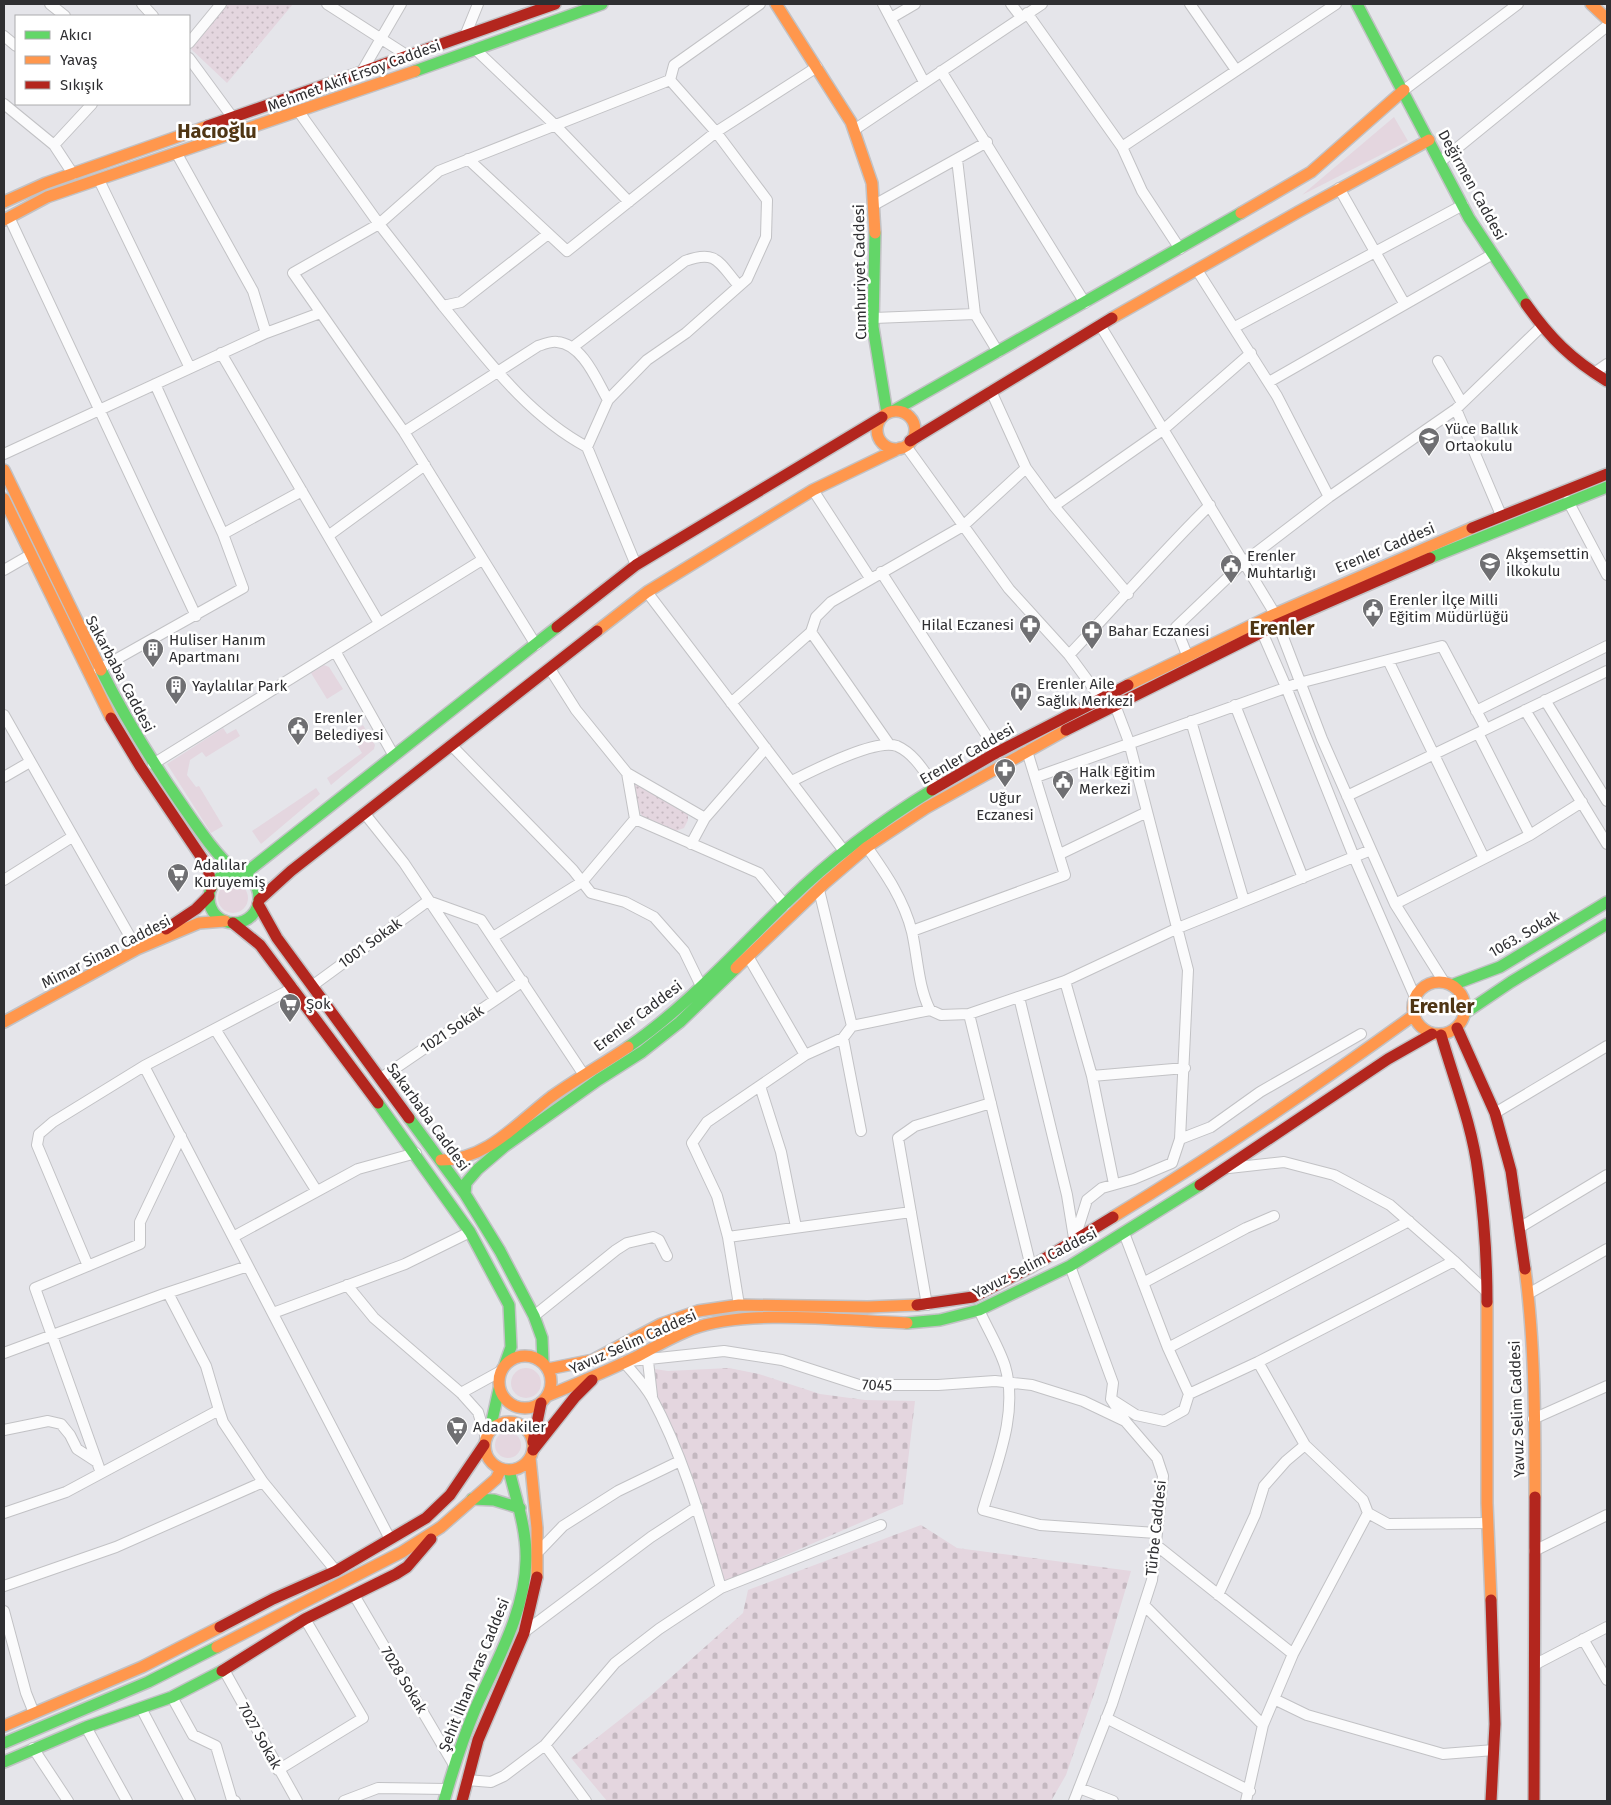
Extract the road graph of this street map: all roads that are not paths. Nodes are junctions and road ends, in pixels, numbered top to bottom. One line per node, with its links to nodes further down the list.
1 (50, 4): 20 (street)
2 (142, 4): 21 (street)
3 (220, 4): 29 (street)
4 (327, 4): 28 (street)
5 (401, 4): 28 (street)
6 (478, 4): 27 (street)
7 (555, 4): 27 (main road, Mehmet Akif Ersoy Caddesi)
8 (602, 4): 31 (main road, Mehmet Akif Ersoy Caddesi)
9 (760, 4): 38 (street)
10 (776, 4): 34 (main road, Cumhuriyet Caddesi)
11 (883, 4): 23 (street)
12 (915, 4): 23 (street)
13 (1011, 4): 22 (street)
14 (1042, 4): 22 (street)
15 (1190, 4): 35 (street)
16 (1336, 4): 35 (street)
17 (1357, 4): 40 (main road, Değirmen Caddesi)
18 (1518, 4): 40 (street)
19 (1591, 4): 24 (main road)
20 (65, 15)
21 (152, 15)
22 (1024, 15): 36 (street); 52 (street)
23 (891, 18): 39 (street)
24 (1607, 20)
25 (1607, 26): 56 (street)
26 (4, 36): 30 (street)
27 (465, 36): 32 (main road, Mehmet Akif Ersoy Caddesi)
28 (381, 39): 32 (street); 37 (street)
29 (190, 42)
30 (15, 45)
31 (475, 49): 43 (main road, Mehmet Akif Ersoy Caddesi); 45 (street)
32 (408, 56): 37 (main road, Mehmet Akif Ersoy Caddesi)
33 (190, 59): 44 (street)
34 (817, 67): 46 (main road, Cumhuriyet Caddesi); 47 (street)
35 (1236, 70): 52 (street)
36 (941, 71): 39 (street); 50 (street)
37 (361, 73): 44 (main road, Mehmet Akif Ersoy Caddesi)
38 (670, 80): 45 (street); 47 (street)
39 (924, 82): 46 (street)
40 (1404, 90): 49 (main road, Değirmen Caddesi); 67 (main road)
41 (4, 104): 51 (street)
42 (89, 105): 51 (street)
43 (299, 112): 48 (main road, Mehmet Akif Ersoy Caddesi); 65 (street)
44 (233, 118): 48 (street); 57 (main road, Mehmet Akif Ersoy Caddesi)
45 (555, 125): 54 (street); 61 (street)
46 (854, 130): 62 (main road, Cumhuriyet Caddesi)
47 (716, 132): 61 (street); 71 (street)
48 (240, 133): 53 (main road, Mehmet Akif Ersoy Caddesi)
49 (1429, 140): 56 (main road, Değirmen Caddesi); 59 (main road)
50 (987, 142): 55 (street); 72 (street)
51 (54, 145): 57 (street)
52 (1122, 147): 67 (street)
53 (177, 154): 58 (main road, Mehmet Akif Ersoy Caddesi); 81 (street)
54 (468, 159): 65 (street); 66 (street)
55 (957, 159): 62 (street); 76 (street)
56 (1440, 162): 63 (main road, Değirmen Caddesi)
57 (73, 174): 60 (main road, Mehmet Akif Ersoy Caddesi)
58 (99, 180): 64 (main road, Mehmet Akif Ersoy Caddesi); 88 (street)
59 (1339, 188): 68 (street); 70 (main road)
60 (4, 202)
61 (629, 202): 66 (street)
62 (874, 205): 77 (main road, Cumhuriyet Caddesi)
63 (1463, 205): 68 (street); 69 (main road, Değirmen Caddesi)
64 (6, 219): 97 (street)
65 (379, 224): 74 (street); 75 (street)
66 (548, 234): 74 (street)
67 (1180, 249): 72 (main road)
68 (1374, 252): 73 (street); 80 (street)
69 (1493, 254): 73 (street); 79 (main road, Değirmen Caddesi)
70 (1197, 270): 78 (main road); 80 (street)
71 (739, 286): 82 (street); 95 (street)
72 (1085, 303): 83 (main road)
73 (1404, 303): 91 (street)
74 (443, 306): 89 (street)
75 (320, 313): 81 (street); 100 (street)
76 (975, 314): 77 (street); 83 (street)
77 (874, 318): 98 (main road, Cumhuriyet Caddesi)
78 (1100, 325): 94 (main road); 99 (street)
79 (1542, 326): 90 (main road, Değirmen Caddesi); 96 (street)
80 (1235, 327): 85 (street)
81 (266, 333): 84 (street)
82 (572, 346): 89 (street); 95 (street)
83 (998, 352): 98 (main road)
84 (221, 353): 88 (street); 110 (street)
85 (1251, 353): 91 (street); 99 (street)
86 (1438, 361): 96 (street)
87 (1607, 364): 90 (street)
88 (190, 368): 93 (street)
89 (498, 372): 100 (street); 102 (street)
90 (1594, 373): 92 (main road, Değirmen Caddesi)
91 (1269, 382): 111 (street)
92 (1607, 382)
93 (155, 384): 97 (street); 118 (street)
94 (991, 391): 101 (main road); 105 (street)
95 (608, 400): 102 (street)
96 (1459, 406): 111 (street); 116 (street)
97 (100, 410): 103 (street); 130 (street)
98 (888, 414): 101 (main road); 101 (main road); 123 (main road)
99 (1164, 429): 114 (street); 115 (street)
100 (404, 432): 104 (street)
101 (905, 445): 109 (main road); 117 (street)
102 (587, 446): 123 (street)
103 (4, 454)
104 (425, 465): 119 (street); 121 (street)
105 (1026, 468): 114 (street); 117 (street)
106 (4, 470): 141 (main road, Sakarbaba Caddesi)
107 (1607, 474): 116 (main road, Erenler Caddesi)
108 (1607, 487): 113 (main road, Erenler Caddesi)
109 (813, 490): 127 (street); 128 (main road)
110 (302, 491): 118 (street); 119 (street)
111 (1329, 496): 122 (street)
112 (4, 499): 120 (main road, Sakarbaba Caddesi)
113 (1568, 501): 126 (street); 131 (main road, Erenler Caddesi)
114 (1054, 506): 129 (street)
115 (1210, 506): 122 (street); 129 (street)
116 (1501, 515): 131 (main road, Erenler Caddesi)
117 (963, 526): 125 (street); 138 (street)
118 (223, 534): 130 (street)
119 (328, 536): 132 (street)
120 (30, 555): 124 (street); 193 (main road, Sakarbaba Caddesi)
121 (482, 560): 132 (street); 135 (street)
122 (1244, 562): 131 (street); 139 (street)
123 (636, 565): 135 (main road)
124 (4, 570)
125 (881, 572): 127 (street); 161 (street)
126 (1607, 575)
127 (870, 578): 133 (street)
128 (647, 592): 142 (main road); 148 (street)
129 (1128, 594): 138 (street)
130 (196, 616): 141 (street)
131 (1277, 619): 134 (main road, Erenler Caddesi); 139 (main road, Erenler Caddesi); 144 (street)
132 (379, 623): 137 (street)
133 (811, 632): 148 (street); 157 (street)
134 (1262, 632): 145 (street); 150 (main road, Erenler Caddesi)
135 (536, 645): 163 (main road)
136 (1607, 646): 152 (street)
137 (335, 651): 163 (street); 165 (street)
138 (1069, 655): 146 (street)
139 (1187, 655): 146 (main road, Erenler Caddesi)
140 (1388, 660): 144 (street); 152 (street); 162 (street)
141 (99, 669): 165 (main road, Sakarbaba Caddesi)
142 (550, 669): 158 (main road); 166 (street)
143 (1607, 671): 147 (street)
144 (1299, 682): 145 (street); 171 (street)
145 (1286, 687): 149 (street); 186 (street)
146 (1101, 698): 150 (street); 161 (main road, Erenler Caddesi)
147 (1545, 700): 151 (street); 172 (street)
148 (731, 703): 159 (street)
149 (1235, 705): 154 (street); 189 (street)
150 (1112, 707): 156 (street); 160 (main road, Erenler Caddesi)
151 (1525, 710): 155 (street); 173 (street)
152 (1476, 711): 155 (street)
153 (4, 715): 164 (street)
154 (1191, 721): 156 (street); 195 (street)
155 (1482, 731): 162 (street); 178 (street)
156 (1129, 742): 168 (street); 174 (street)
157 (889, 744): 169 (street); 170 (street)
158 (452, 746): 175 (main road); 191 (street)
159 (766, 748): 169 (street); 176 (street)
160 (1027, 751): 168 (street); 182 (main road, Erenler Caddesi)
161 (998, 753): 170 (main road, Erenler Caddesi)
162 (1434, 754): 171 (street); 187 (street)
163 (394, 756): 188 (main road)
164 (30, 762): 167 (street); 179 (street)
165 (153, 764): 188 (main road, Sakarbaba Caddesi)
166 (627, 773): 176 (street); 177 (street)
167 (4, 777)
168 (1036, 777): 185 (street)
169 (792, 781): 184 (street)
170 (936, 788): 184 (main road, Erenler Caddesi)
171 (1347, 796): 183 (street)
172 (1607, 801)
173 (1582, 802): 178 (street); 181 (street)
174 (1147, 812): 185 (street); 202 (street)
175 (365, 814): 194 (street); 196 (main road)
176 (705, 818): 180 (street)
177 (635, 819): 180 (street); 191 (street)
178 (1530, 835): 187 (street)
179 (72, 837): 190 (street); 205 (street)
180 (691, 844): 199 (street)
181 (1607, 844)
182 (867, 848): 192 (main road, Erenler Caddesi); 203 (street)
183 (1371, 850): 186 (street); 198 (street)
184 (844, 851): 199 (main road, Erenler Caddesi)
185 (1060, 854): 203 (street)
186 (1354, 857): 189 (street); 214 (street)
187 (1484, 858): 198 (street)
188 (240, 874): 193 (main road); 196 (main road)
189 (1303, 878): 195 (street)
190 (4, 880)
191 (582, 882): 204 (street); 211 (street)
192 (818, 890): 206 (main road, Erenler Caddesi); 221 (street)
193 (210, 892): 200 (main road); 205 (main road)
194 (428, 901): 204 (street); 210 (street, 1001 Sokak); 215 (street)
195 (1244, 901): 202 (street)
196 (258, 902): 200 (main road); 210 (main road, Sakarbaba Caddesi)
197 (1607, 902): 209 (main road, 1063. Sokak)
198 (1395, 904): 209 (street)
199 (785, 905): 211 (main road, Erenler Caddesi)
200 (230, 922): 205 (main road, Mimar Sinan Caddesi); 212 (main road, Sakarbaba Caddesi)
201 (1607, 924): 217 (main road)
202 (1178, 928): 207 (street); 230 (street)
203 (912, 931): 216 (street)
204 (493, 937): 208 (street)
205 (137, 949): 220 (main road, Mimar Sinan Caddesi)
206 (749, 958): 228 (street); 246 (main road, Erenler Caddesi)
207 (1065, 980): 213 (street); 232 (street)
208 (523, 981): 215 (street, 1021 Sokak); 231 (street)
209 (1448, 983): 214 (main road); 217 (main road)
210 (312, 986): 233 (main road, Sakarbaba Caddesi)
211 (701, 986): 231 (main road, Erenler Caddesi)
212 (293, 988): 223 (street); 240 (main road, Sakarbaba Caddesi)
213 (1019, 997): 218 (street); 256 (street)
214 (1415, 997): 219 (main road)
215 (495, 1000): 233 (street, 1021 Sokak)
216 (930, 1010): 218 (street); 221 (street)
217 (1465, 1013): 222 (main road)
218 (969, 1014): 235 (street)
219 (1414, 1015): 225 (main road); 256 (main road, Yavuz Selim Caddesi)
220 (4, 1022)
221 (852, 1026): 226 (street)
222 (1457, 1028): 225 (main road); 236 (main road, Yavuz Selim Caddesi)
223 (215, 1029): 229 (street); 245 (street)
224 (1361, 1034): 239 (street)
225 (1436, 1034): 242 (main road, Yavuz Selim Caddesi); 266 (main road, Yavuz Selim Caddesi)
226 (843, 1038): 228 (street); 237 (street)
227 (1607, 1046): 236 (street)
228 (805, 1055): 234 (street)
229 (144, 1066): 238 (street); 260 (street)
230 (1185, 1068): 232 (street); 239 (street)
231 (584, 1075): 241 (main road, Erenler Caddesi)
232 (1092, 1076): 244 (street)
233 (381, 1078): 241 (main road, Sakarbaba Caddesi)
234 (760, 1086): 250 (street); 255 (street)
235 (991, 1103): 247 (street); 262 (street)
236 (1495, 1113): 251 (main road, Yavuz Selim Caddesi)
237 (861, 1131)
238 (181, 1136): 254 (street); 260 (street)
239 (1180, 1139): 244 (street)
240 (416, 1153): 245 (street); 252 (main road, Sakarbaba Caddesi)
241 (441, 1160): 246 (main road, Sakarbaba Caddesi)
242 (1229, 1168): 249 (street); 253 (main road, Yavuz Selim Caddesi)
243 (1607, 1175): 251 (street)
244 (1114, 1184): 256 (street)
245 (316, 1190): 254 (street)
246 (465, 1194): 273 (main road, Sakarbaba Caddesi)
247 (911, 1212): 250 (street); 270 (street)
248 (1274, 1216): 264 (street)
249 (1409, 1221): 259 (street); 275 (street)
250 (796, 1227): 255 (street)
251 (1518, 1228): 268 (main road, Yavuz Selim Caddesi)
252 (470, 1232): 265 (street); 281 (main road, Sakarbaba Caddesi)
253 (1124, 1233): 263 (main road, Yavuz Selim Caddesi); 264 (street)
254 (233, 1237): 261 (street)
255 (728, 1237): 269 (street)
256 (1074, 1241): 262 (main road, Yavuz Selim Caddesi)
257 (1607, 1249): 268 (street)
258 (667, 1256): 273 (street)
259 (1454, 1261): 266 (street); 279 (street)
260 (88, 1266): 274 (street)
261 (248, 1266): 267 (street); 272 (street)
262 (1031, 1266): 270 (main road, Yavuz Selim Caddesi)
263 (1070, 1266): 271 (main road, Yavuz Selim Caddesi); 290 (street, Türbe Caddesi)
264 (1143, 1283): 275 (street)
265 (347, 1285): 272 (street); 286 (street)
266 (1486, 1291): 309 (main road, Yavuz Selim Caddesi)
267 (168, 1292): 274 (street); 291 (street)
268 (1528, 1294): 292 (main road, Yavuz Selim Caddesi)
269 (739, 1305): 270 (main road, Yavuz Selim Caddesi); 280 (main road, Yavuz Selim Caddesi)
270 (927, 1305)
271 (979, 1310): 278 (main road, Yavuz Selim Caddesi); 283 (street)
272 (273, 1313): 313 (street)
273 (534, 1316): 280 (main road, Sakarbaba Caddesi)
274 (51, 1336): 276 (street); 299 (street)
275 (1168, 1348): 287 (street)
276 (4, 1353)
277 (648, 1360): 278 (street, 7045); 283 (street, 7045); 288 (street)
278 (624, 1362): 282 (main road, Yavuz Selim Caddesi); 288 (street)
279 (1258, 1362): 287 (street); 296 (street)
280 (546, 1366): 281 (main road); 289 (main road)
281 (503, 1367): 285 (main road); 286 (street)
282 (598, 1375): 289 (main road, Yavuz Selim Caddesi); 297 (main road)
283 (1008, 1382): 293 (street, 7045); 312 (street)
284 (1607, 1386): 292 (street)
285 (499, 1389): 289 (main road); 295 (main road)
286 (461, 1393): 295 (street)
287 (1189, 1394): 290 (street)
288 (652, 1397): 298 (street)
289 (544, 1399): 297 (main road, Şehit İlhan Aras Caddesi)
290 (1111, 1399): 293 (street, Türbe Caddesi)
291 (219, 1410): 301 (street); 302 (street)
292 (1533, 1419): 316 (main road, Yavuz Selim Caddesi)
293 (1126, 1422): 312 (street, Türbe Caddesi)
294 (4, 1430): 299 (street)
295 (487, 1438): 297 (main road); 300 (main road); 313 (main road)
296 (1304, 1445): 306 (street); 321 (street)
297 (532, 1450): 300 (main road); 315 (main road, Şehit İlhan Aras Caddesi)
298 (680, 1461): 304 (street); 315 (street)
299 (97, 1462): 301 (street)
300 (505, 1470): 303 (main road); 305 (main road, Şehit İlhan Aras Caddesi)
301 (101, 1473): 307 (street)
302 (263, 1482): 317 (street); 318 (street)
303 (472, 1500): 305 (main road); 311 (main road)
304 (697, 1507): 319 (street); 327 (street)
305 (520, 1508): 346 (main road, Şehit İlhan Aras Caddesi)
306 (1368, 1512): 309 (street); 329 (street)
307 (4, 1513)
308 (1607, 1515): 316 (street)
309 (1488, 1522): 344 (main road, Yavuz Selim Caddesi)
310 (881, 1525): 319 (street)
311 (442, 1527): 320 (main road); 341 (main road)
312 (1156, 1533): 314 (street, Türbe Caddesi)
313 (390, 1539): 317 (main road)
314 (1156, 1545): 321 (street); 322 (street, Türbe Caddesi)
315 (540, 1550): 327 (main road, Şehit İlhan Aras Caddesi)
316 (1534, 1551): 330 (main road, Yavuz Selim Caddesi)
317 (336, 1571): 336 (main road)
318 (4, 1586)
319 (721, 1588): 342 (street)
320 (354, 1595): 324 (main road); 346 (street, 7028 Sokak)
321 (1218, 1595): 329 (street)
322 (1144, 1605): 337 (street, Türbe Caddesi); 338 (street)
323 (4, 1611): 325 (street)
324 (305, 1619): 331 (main road); 347 (street)
325 (5, 1623): 336 (street)
326 (1607, 1627): 328 (street)
327 (527, 1630): 348 (main road, Şehit İlhan Aras Caddesi)
328 (1583, 1640): 330 (street); 332 (street)
329 (1293, 1654): 334 (street)
330 (1534, 1665): 365 (main road, Yavuz Selim Caddesi)
331 (224, 1670): 333 (main road); 347 (street, 7027 Sokak)
332 (1607, 1680)
333 (172, 1697): 335 (main road); 355 (street)
334 (1274, 1699): 338 (street); 344 (street)
335 (141, 1708): 340 (main road); 354 (street)
336 (34, 1713): 339 (main road)
337 (1106, 1718): 349 (street, Türbe Caddesi); 351 (street)
338 (1263, 1725): 351 (street)
339 (4, 1726)
340 (86, 1727): 343 (main road); 353 (street)
341 (4, 1743)
342 (545, 1744): 348 (street); 360 (street)
343 (33, 1748): 345 (main road); 352 (street)
344 (1494, 1750): 364 (main road, Yavuz Selim Caddesi)
345 (4, 1762)
346 (454, 1765): 350 (main road, Şehit İlhan Aras Caddesi)
347 (278, 1770): 356 (street, 7027 Sokak)
348 (466, 1780): 359 (main road, Şehit İlhan Aras Caddesi)
349 (1079, 1788): 361 (street, Türbe Caddesi); 362 (street)
350 (447, 1789): 357 (street); 358 (main road, Şehit İlhan Aras Caddesi)
351 (1250, 1791): 363 (street)
352 (68, 1801)
353 (127, 1801)
354 (190, 1801)
355 (236, 1801)
356 (297, 1801)
357 (344, 1801)
358 (444, 1801)
359 (462, 1801)
360 (586, 1801)
361 (1074, 1801)
362 (1113, 1801)
363 (1246, 1801)
364 (1491, 1801)
365 (1534, 1801)

